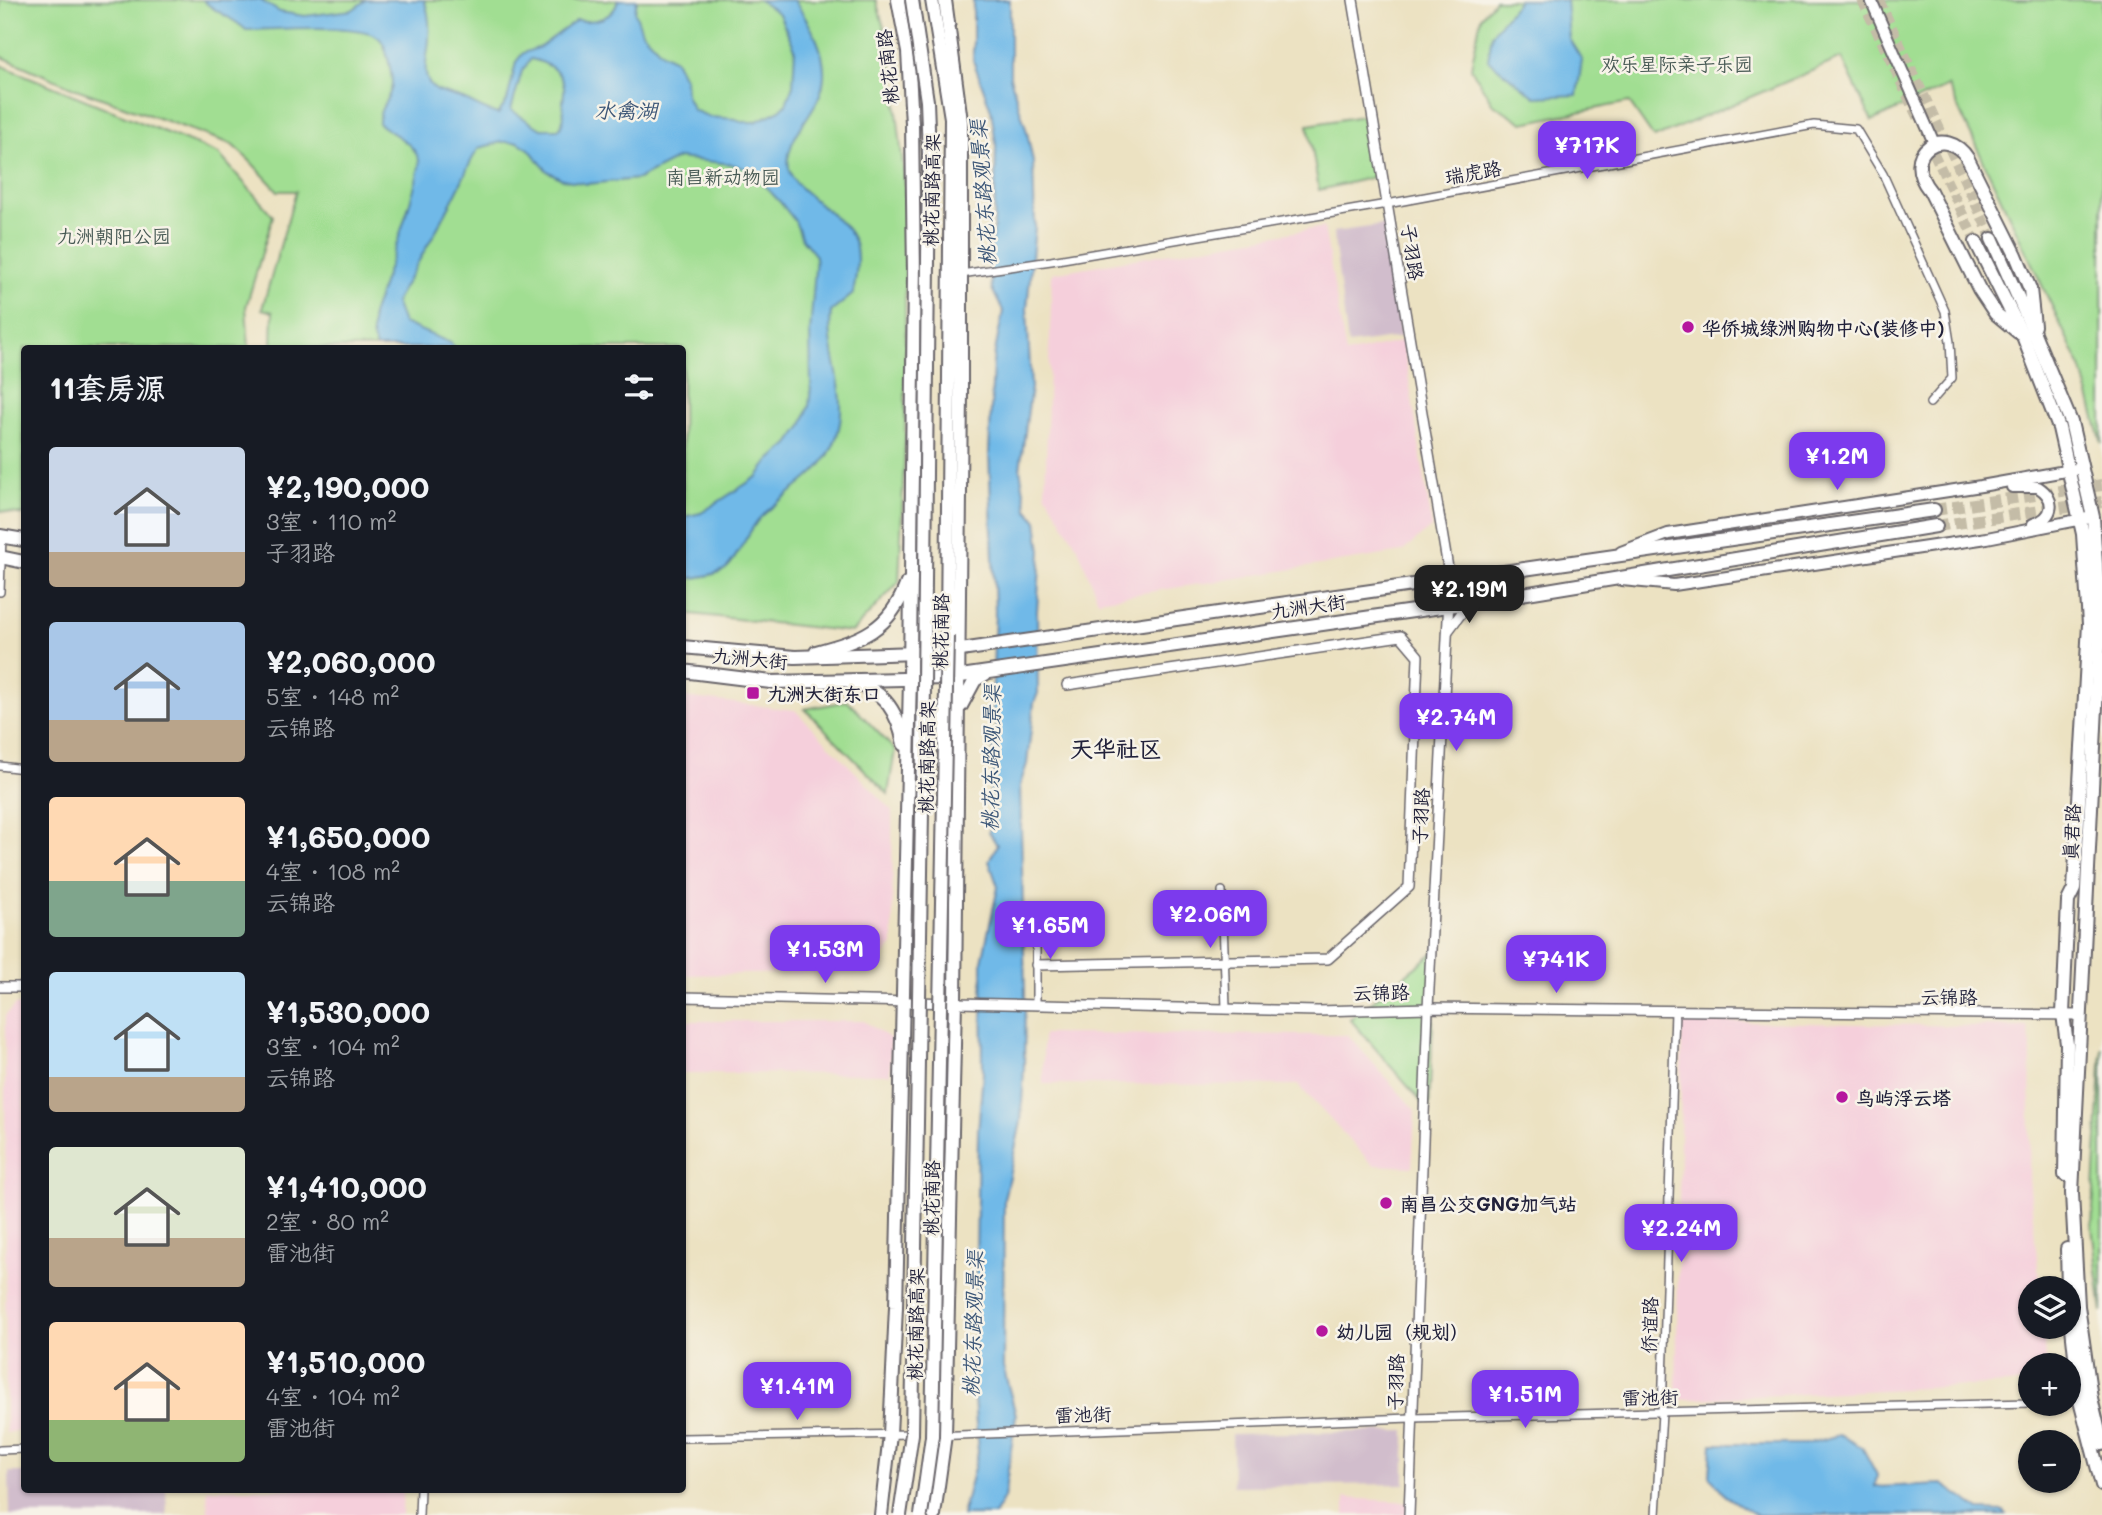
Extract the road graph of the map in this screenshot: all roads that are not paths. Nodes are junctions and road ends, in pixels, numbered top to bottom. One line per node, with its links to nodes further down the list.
1 (898, 0): 26 (main road, 桃花南路)
2 (912, 0): 70 (main road, 桃花南路高架, bridge)
3 (932, 0): 71 (main road, 桃花南路高架, bridge)
4 (945, 0): 11 (main road, 桃花南路)
5 (1353, 0): 8 (street, 子羽路)
6 (1871, 0): 7 (main road)
7 (1934, 144): 12 (main road); 12 (main road)
8 (1387, 204): 11 (street, 瑞虎路); 13 (street, 瑞虎路); 28 (street, 子羽路)
9 (1992, 239): 12 (main road, 真君路)
10 (1976, 243): 12 (main road, 真君路)
11 (961, 274): 34 (main road, 桃花南路)
12 (2029, 335): 14 (main road, 真君路); 15 (main road, 真君路)
13 (1930, 403)
14 (2082, 468): 15 (main road); 18 (main road, 真君路)
15 (2069, 471): 16 (main road); 18 (main road, 真君路)
16 (1981, 486): 21 (main road); 24 (main road)
17 (1934, 510): 24 (main road, 九洲大街)
18 (2087, 518): 21 (main road); 60 (main road, 真君路); 61 (main road, 真君路)
19 (1936, 526): 27 (main road, 九洲大街)
20 (1, 536): 22 (main road); 23 (street)
21 (1987, 538): 27 (main road)
22 (21, 539)
23 (0, 558): 25 (main road); 29 (street)
24 (1603, 558): 28 (main road, 九洲大街)
25 (21, 562)
26 (911, 572): 35 (main road, 桃花南路); 36 (main road)
27 (1605, 578): 30 (main road, 九洲大街)
28 (1450, 580): 31 (street, 子羽路); 34 (main road, 九洲大街)
29 (0, 592)
30 (1470, 602): 31 (main road, 九洲大街); 32 (street)
31 (1448, 606): 32 (street, 子羽路); 38 (main road, 九洲大街)
32 (1447, 632): 57 (street, 子羽路)
33 (686, 647): 36 (main road, 九洲大街)
34 (959, 650): 35 (main road, 九洲大街); 39 (main road, 桃花南路)
35 (910, 654): 36 (main road, 九洲大街); 40 (main road, 桃花南路)
36 (796, 657)
37 (686, 671): 41 (main road, 九洲大街)
38 (989, 672): 39 (main road, 九洲大街); 43 (main road)
39 (958, 676): 40 (main road, 九洲大街); 43 (main road, 桃花南路)
40 (910, 679): 41 (main road, 九洲大街); 45 (main road, 桃花南路)
41 (771, 682): 45 (main road)
42 (1067, 685): 49 (street)
43 (958, 716): 55 (main road, 桃花南路)
44 (0, 766): 46 (street)
45 (908, 767): 54 (main road, 桃花南路)
46 (21, 769)
47 (1222, 891): 49 (street)
48 (1036, 918): 50 (street)
49 (1224, 961): 50 (street); 58 (street)
50 (1036, 965): 56 (street)
51 (0, 987): 52 (street)
52 (21, 987)
53 (686, 997): 54 (street, 云锦路)
54 (903, 1002): 55 (street, 云锦路); 69 (main road, 桃花南路)
55 (962, 1002): 56 (street, 云锦路); 71 (main road, 桃花南路)
56 (1033, 1003): 58 (street, 云锦路)
57 (1427, 1008): 58 (street, 云锦路); 59 (street, 云锦路); 68 (street, 子羽路)
58 (1226, 1009)
59 (1675, 1011): 60 (street, 云锦路); 67 (street, 侨谊路)
60 (2063, 1014): 61 (street, 云锦路); 62 (main road, 真君路)
61 (2081, 1015): 63 (main road, 真君路)
62 (2068, 1276)
63 (2079, 1353)
64 (2081, 1402): 73 (main road, 真君路)
65 (2018, 1403): 67 (street, 雷池街)
66 (2081, 1404): 76 (main road, 真君路)
67 (1662, 1413): 68 (street, 雷池街); 84 (street, 侨谊路)
68 (1411, 1418): 71 (street, 雷池街); 83 (street, 子羽路)
69 (890, 1434): 70 (street); 72 (street); 79 (main road, 桃花南路)
70 (912, 1434): 80 (main road, 桃花南路高架, bridge)
71 (939, 1435): 81 (main road, 桃花南路高架, bridge); 82 (main road, 桃花南路)
72 (686, 1438)
73 (2102, 1444)
74 (21, 1449): 75 (street)
75 (0, 1450)
76 (2102, 1485)
77 (420, 1493): 78 (street)
78 (419, 1515)
79 (881, 1515)
80 (900, 1515)
81 (921, 1515)
82 (934, 1515)
83 (1409, 1515)
84 (1656, 1515)

